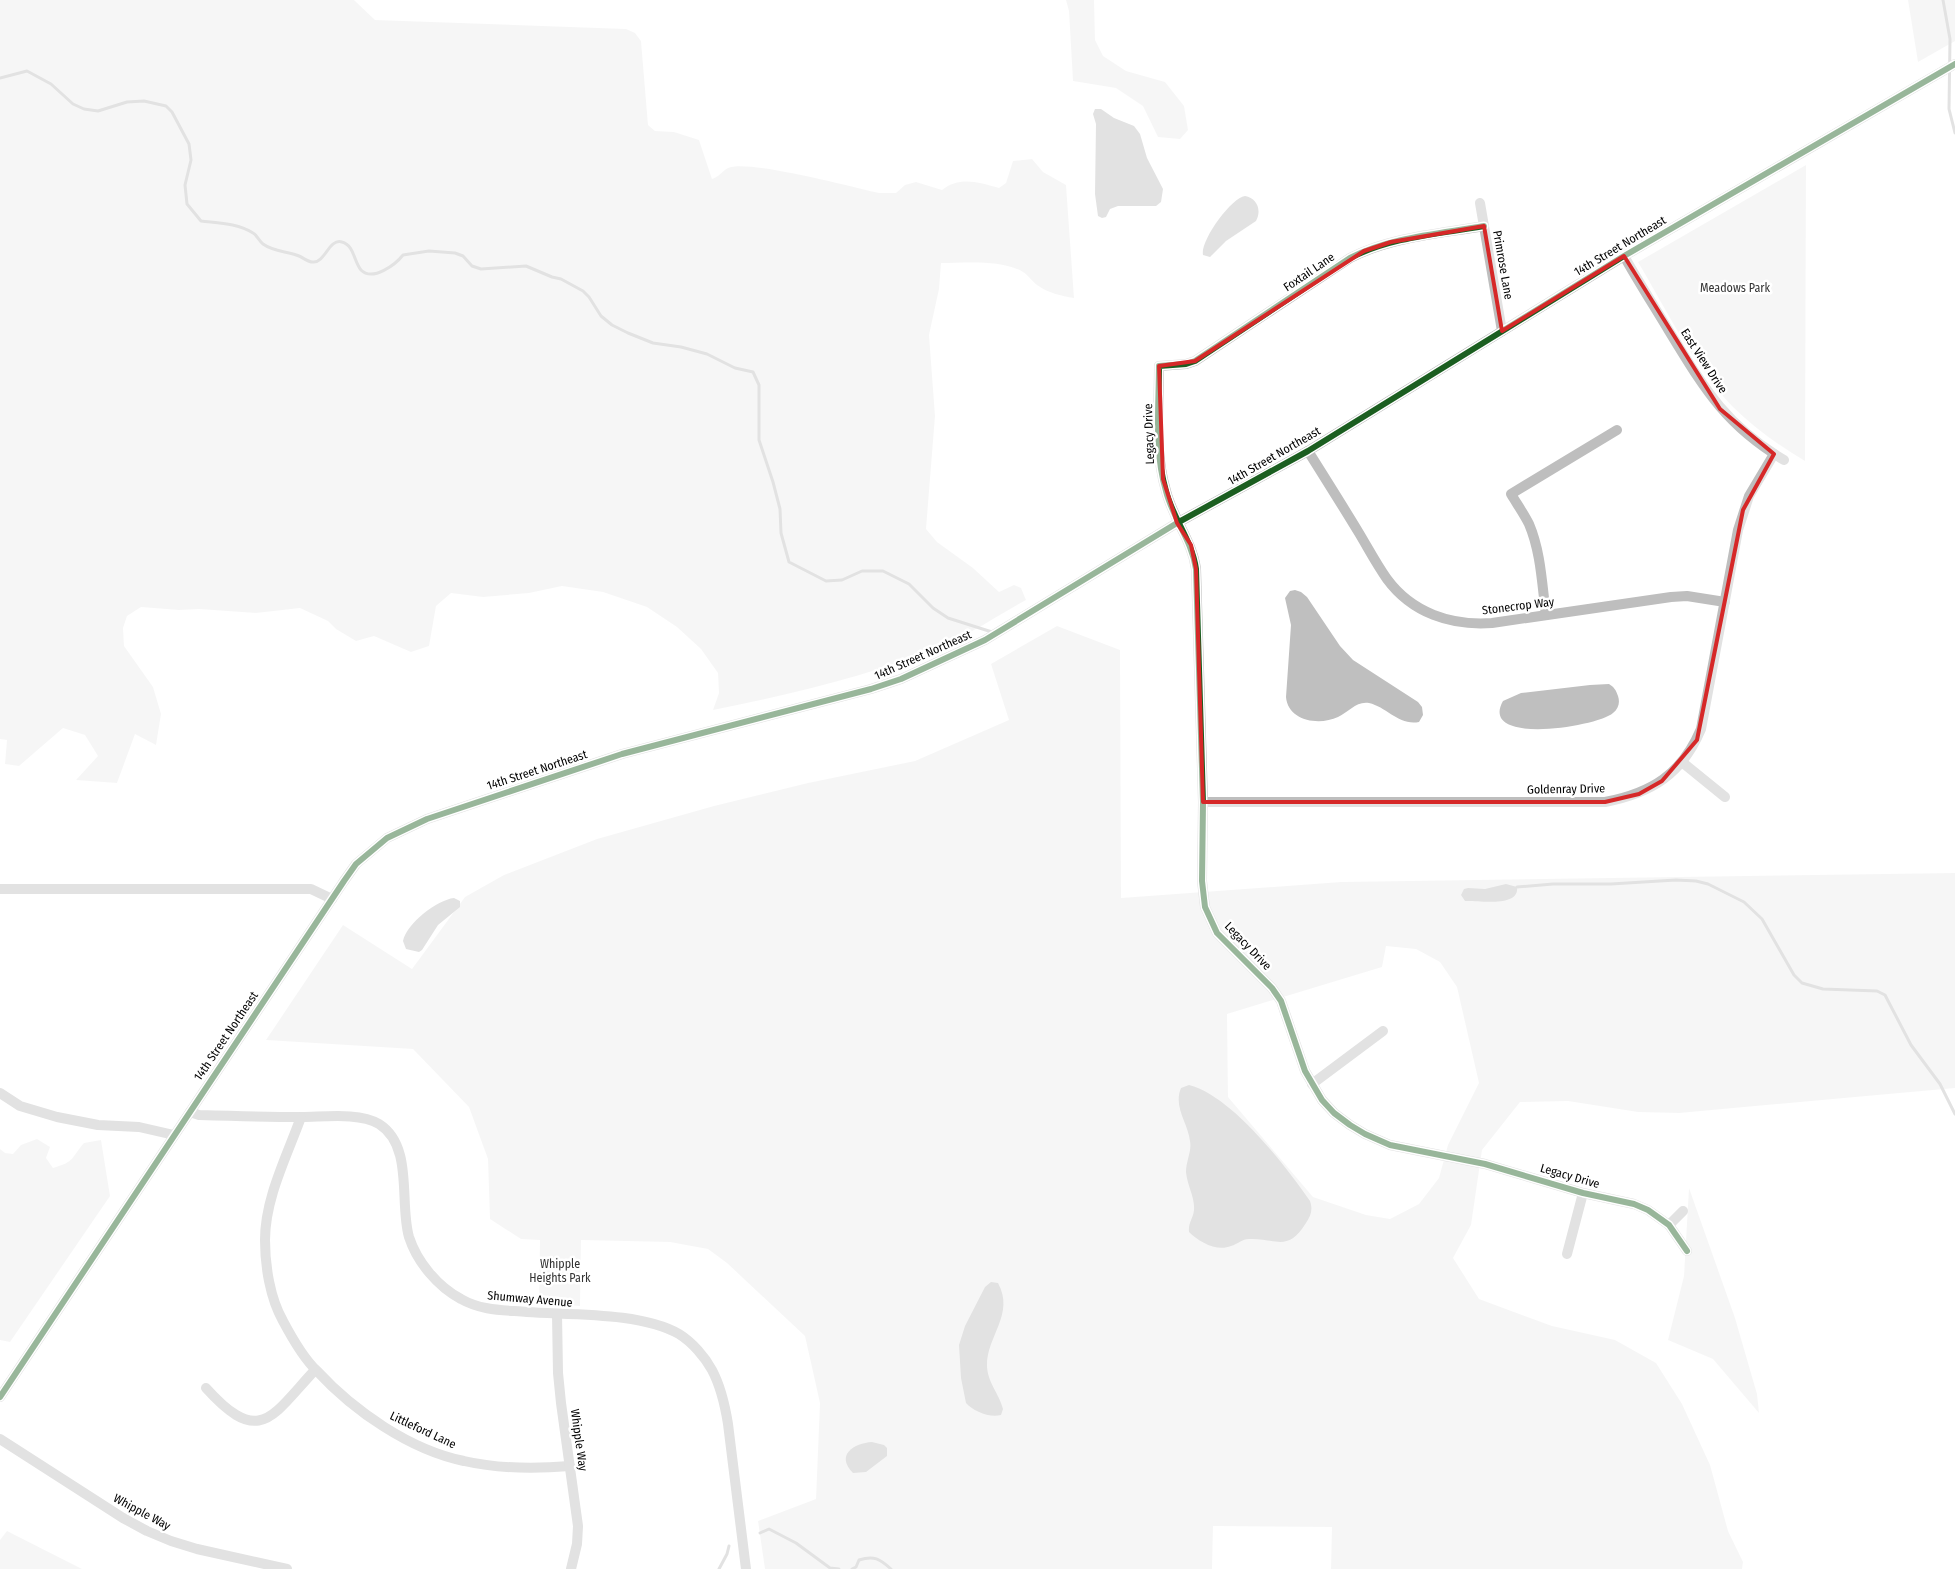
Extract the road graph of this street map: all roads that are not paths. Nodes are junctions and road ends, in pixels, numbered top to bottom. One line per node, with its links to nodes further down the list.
1 (1955, 64): 4 (street, 14th Street Northeast)
2 (1480, 203): 3 (street, Primrose Lane)
3 (1484, 226): 5 (street, Primrose Lane); 6 (street, Foxtail Lane)
4 (1624, 256): 5 (street, 14th Street Northeast); 9 (street, East View Drive)
5 (1502, 330): 8 (street, 14th Street Northeast)
6 (1159, 366): 11 (street, Legacy Drive)
7 (1617, 430): 13 (street)
8 (1308, 451): 11 (street, 14th Street Northeast); 13 (street, Stonecrop Way)
9 (1774, 454): 10 (street, East View Drive); 12 (street, Goldenray Drive)
10 (1784, 460)
11 (1177, 523): 16 (street, Legacy Drive); 18 (street, 14th Street Northeast)
12 (1725, 602): 13 (street, Stonecrop Way); 14 (street, Goldenray Drive)
13 (1546, 615)
14 (1682, 762): 15 (street); 16 (street, Goldenray Drive)
15 (1724, 796)
16 (1203, 802): 20 (street, Legacy Drive)
17 (0, 889): 18 (street)
18 (332, 899): 22 (street, 14th Street Northeast)
19 (1383, 1031): 20 (street)
20 (1312, 1084): 25 (street, Legacy Drive)
21 (0, 1093): 24 (street)
22 (190, 1112): 23 (street, Shumway Avenue); 24 (street, 14th Street Northeast)
23 (301, 1117): 30 (street, Shumway Avenue); 31 (street, Littleford Lane)
24 (174, 1135): 33 (street, 14th Street Northeast)
25 (1583, 1193): 27 (street, Legacy Drive); 29 (street)
26 (1684, 1211): 27 (street)
27 (1669, 1226): 28 (street, Legacy Drive)
28 (1687, 1251)
29 (1567, 1254)
30 (557, 1314): 35 (street, Whipple Way); 38 (street, Shumway Avenue)
31 (315, 1370): 32 (street); 35 (street, Littleford Lane)
32 (206, 1388)
33 (0, 1397)
34 (0, 1440): 36 (street, Whipple Way)
35 (570, 1466): 37 (street, Whipple Way)
36 (288, 1569)
37 (571, 1569)
38 (746, 1569)

